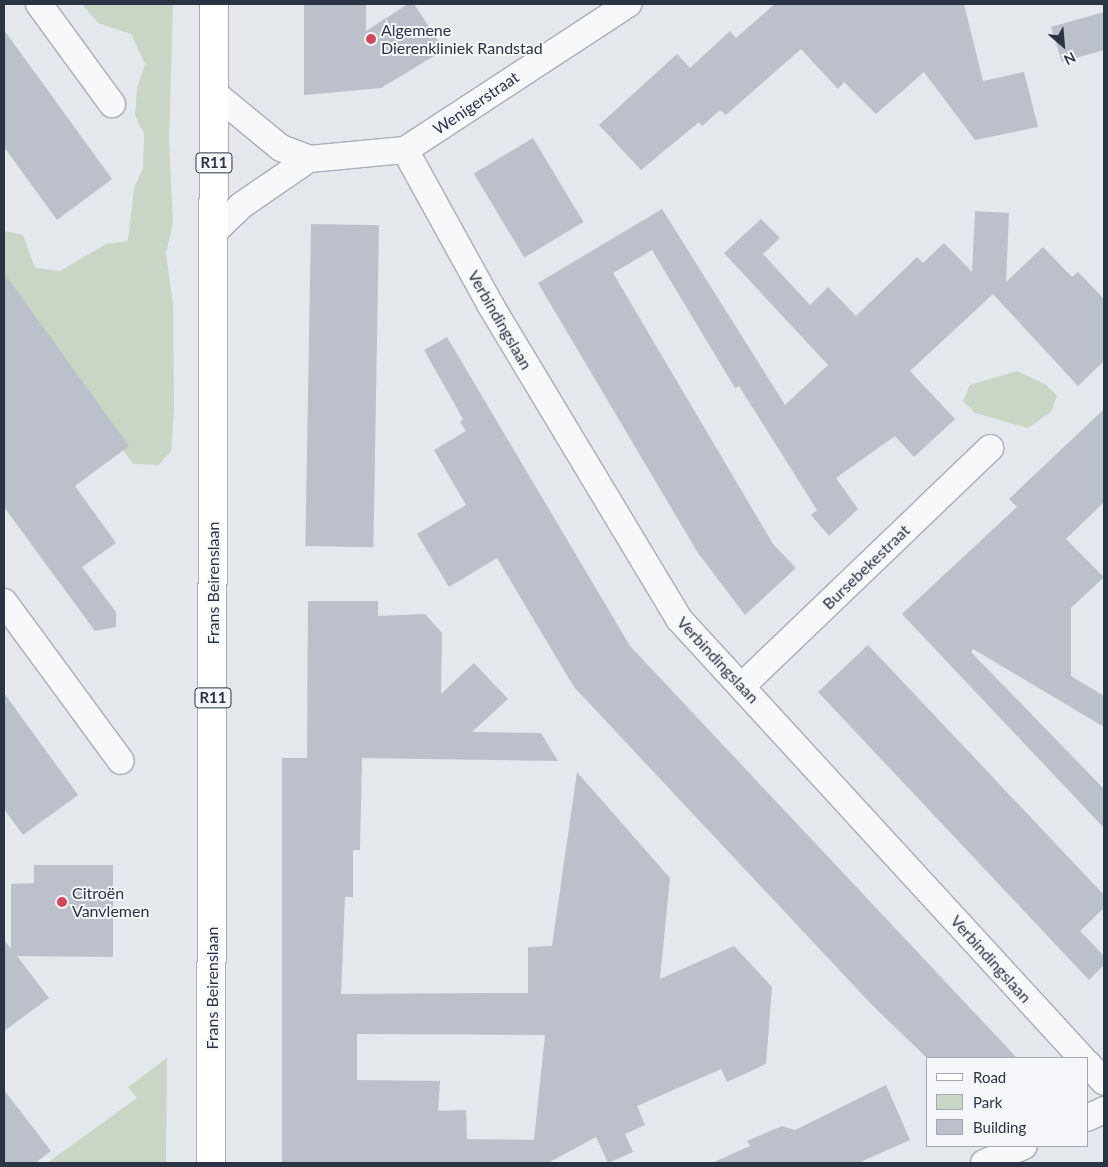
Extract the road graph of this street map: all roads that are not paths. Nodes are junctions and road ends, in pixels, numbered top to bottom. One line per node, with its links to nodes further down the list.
1 (38, 4): 5 (street)
2 (214, 4): 4 (main road, Frans Beirenslaan / R11)
3 (628, 4): 6 (street, Wenigerstraat)
4 (214, 93): 7 (street, Wenigerstraat); 8 (main road, Frans Beirenslaan / R11)
5 (112, 104)
6 (405, 150): 7 (street, Wenigerstraat); 11 (street, Verbindingslaan)
7 (309, 159): 8 (street, Wenigerstraat)
8 (213, 233): 19 (main road, Frans Beirenslaan / R11)
9 (990, 448): 11 (street, Bursebekestraat)
10 (4, 602): 12 (street)
11 (742, 686): 13 (street, Verbindingslaan)
12 (121, 761)
13 (1081, 1057)
14 (1088, 1064): 15 (street)
15 (1104, 1082)
16 (1104, 1110): 17 (street)
17 (1088, 1118)
18 (1022, 1147): 20 (street)
19 (211, 1163)
20 (984, 1163)

